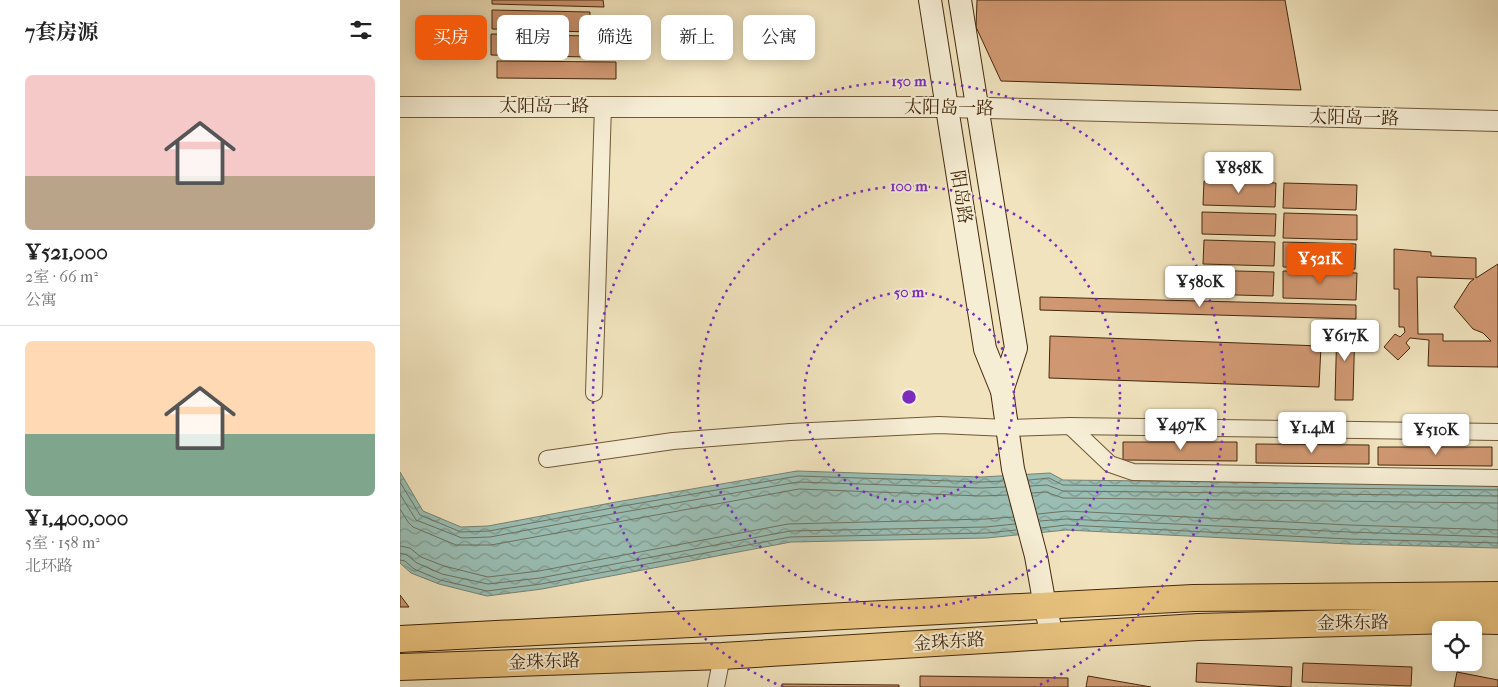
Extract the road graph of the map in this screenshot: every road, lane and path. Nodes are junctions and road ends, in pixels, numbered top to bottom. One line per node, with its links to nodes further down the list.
1 (930, 0): 5 (main road, 阳岛路)
2 (960, 0): 6 (main road, 阳岛路)
3 (603, 106): 4 (street, 太阳岛一路); 5 (street, 太阳岛一路); 9 (street)
4 (400, 107)
5 (946, 107): 6 (street, 太阳岛一路); 8 (main road, 阳岛路)
6 (977, 108): 7 (street, 太阳岛一路); 8 (main road, 阳岛路)
7 (1498, 121)
8 (1002, 391): 11 (main road, 阳岛路)
9 (594, 394)
10 (1070, 426): 11 (street); 12 (street); 14 (street)
11 (1007, 428): 13 (street); 16 (main road, 阳岛路)
12 (1498, 432)
13 (547, 459)
14 (1498, 478)
15 (1498, 595): 16 (highway, 金珠东路)
16 (1045, 606): 18 (main road, 阳岛路); 19 (highway, 金珠东路)
17 (1498, 621): 18 (highway, 金珠东路)
18 (1052, 635): 20 (highway, 金珠东路)
19 (400, 639)
20 (722, 656): 21 (highway, 金珠东路); 22 (street)
21 (400, 668)
22 (716, 687)

